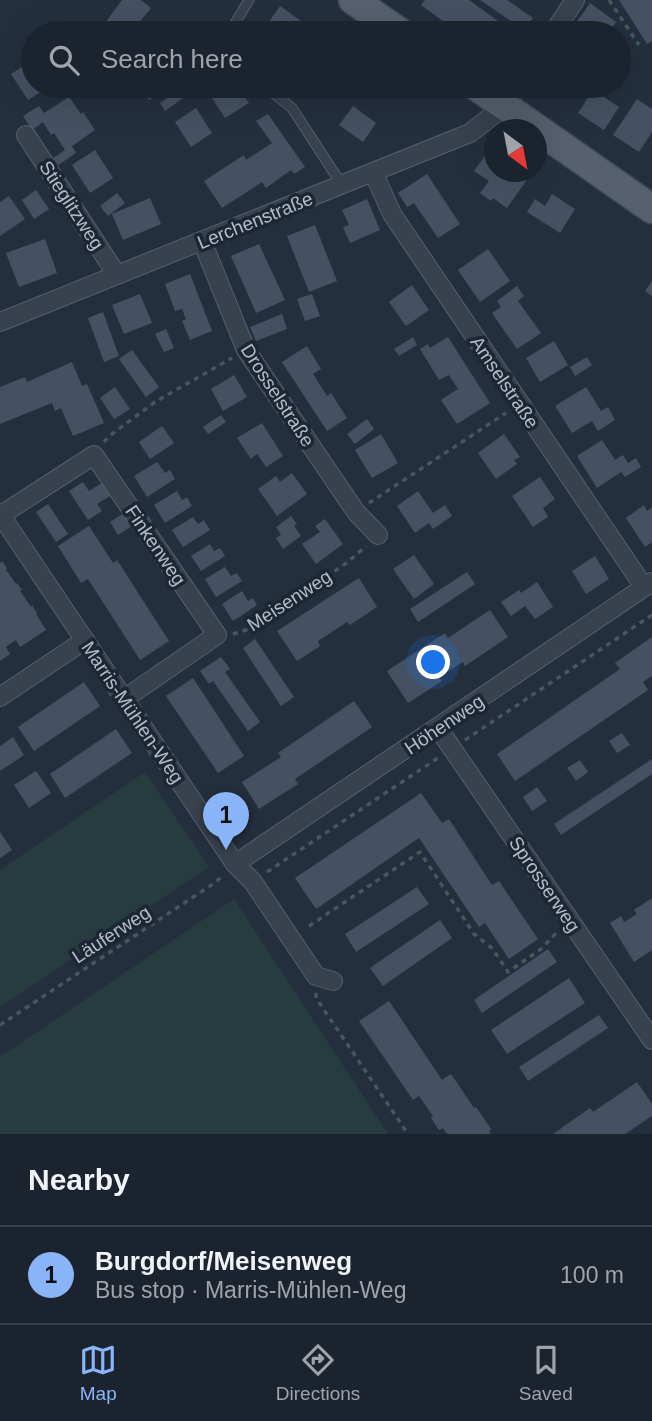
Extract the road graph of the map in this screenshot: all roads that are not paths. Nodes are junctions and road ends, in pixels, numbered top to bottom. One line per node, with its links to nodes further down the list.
1 (249, 0): 4 (lane)
2 (353, 0): 5 (main road)
3 (575, 0): 6 (street)
4 (236, 21)
5 (384, 21)
6 (561, 21)
7 (279, 98): 12 (lane)
8 (509, 98): 11 (street, Lerchenstraße)
9 (513, 98): 13 (main road)
10 (26, 135): 15 (street, Stieglitzweg)
11 (373, 172): 12 (street, Lerchenstraße); 19 (street, Amselstraße)
12 (342, 185): 14 (street, Lerchenstraße)
13 (652, 209)
14 (202, 241): 15 (street, Lerchenstraße); 18 (street, Drosselstraße)
15 (117, 275): 16 (street, Lerchenstraße)
16 (0, 323)
17 (0, 515): 20 (street, Marris-Mühlen-Weg); 22 (street, Finkenweg)
18 (378, 535)
19 (648, 585): 23 (street, Höhenweg)
20 (85, 640): 21 (street); 22 (street, Marris-Mühlen-Weg)
21 (0, 697)
22 (124, 699): 24 (street, Marris-Mühlen-Weg)
23 (438, 728): 24 (street, Höhenweg); 26 (street, Sprosserweg)
24 (235, 864): 25 (street, Marris-Mühlen-Weg)
25 (325, 978)
26 (652, 1040)

